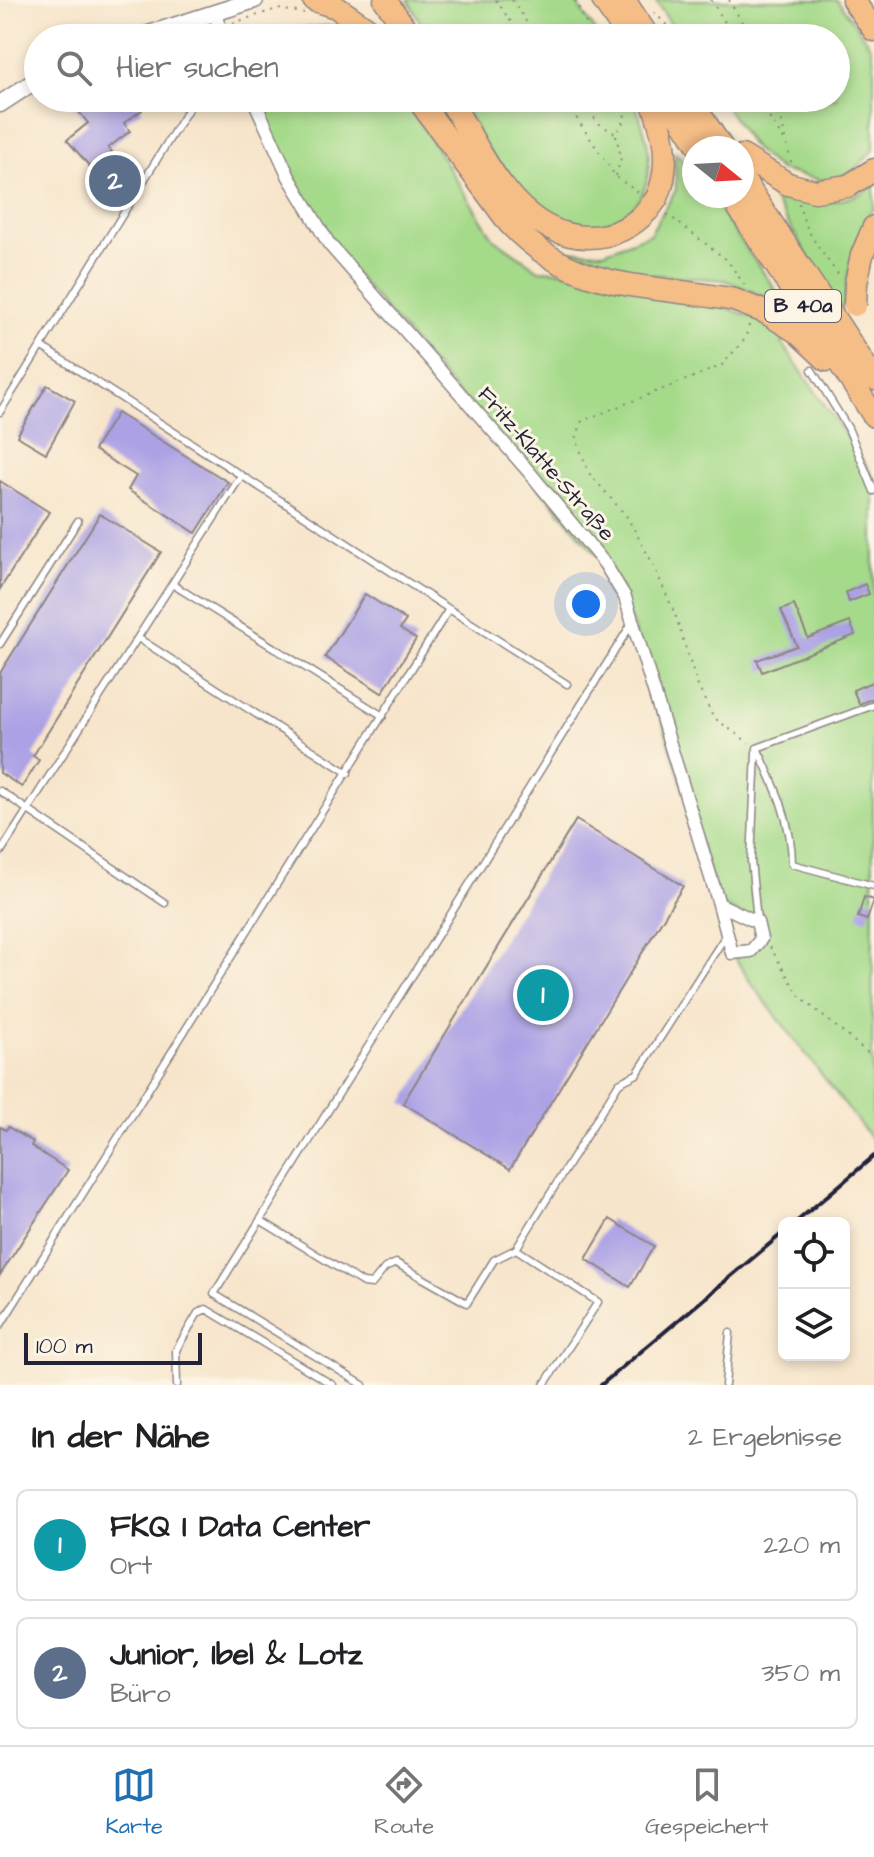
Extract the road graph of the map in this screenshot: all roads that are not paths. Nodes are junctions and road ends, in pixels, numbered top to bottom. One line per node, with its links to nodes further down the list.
1 (255, 0): 9 (street)
2 (355, 0): 11 (highway)
3 (385, 0): 12 (highway)
4 (397, 0): 13 (highway)
5 (603, 0): 14 (highway)
6 (624, 0): 15 (highway)
7 (853, 0): 16 (highway)
8 (309, 7): 10 (highway)
9 (224, 24)
10 (359, 24)
11 (367, 24)
12 (403, 24)
13 (406, 24)
14 (623, 24)
15 (630, 24)
16 (874, 30)
17 (24, 88): 18 (street)
18 (0, 104)
19 (186, 112): 33 (lane)
20 (259, 112): 43 (street, Fritz-Klatte-Straße)
21 (427, 112): 35 (highway, bridge)
22 (458, 112): 23 (highway)
23 (656, 112)
24 (682, 112): 26 (highway)
25 (697, 112): 27 (highway)
26 (707, 136)
27 (711, 136)
28 (754, 163): 29 (highway, bridge)
29 (874, 170)
30 (754, 197): 35 (highway, B 40a)
31 (740, 208): 35 (highway, B 40a)
32 (874, 227): 35 (highway)
33 (42, 347): 36 (lane); 38 (lane)
34 (812, 370): 39 (lane)
35 (868, 382): 37 (highway, B 40a)
36 (0, 412)
37 (874, 416)
38 (241, 476): 41 (lane); 42 (lane)
39 (874, 491)
40 (78, 521): 45 (lane)
41 (172, 584): 44 (lane); 48 (lane)
42 (449, 609): 46 (lane); 48 (lane)
43 (632, 623): 56 (street, Fritz-Klatte-Straße); 59 (lane)
44 (138, 638): 50 (lane); 52 (lane)
45 (0, 644)
46 (567, 684)
47 (874, 705): 49 (lane)
48 (383, 716): 50 (lane)
49 (757, 748): 54 (lane); 57 (lane)
50 (348, 773): 61 (lane)
51 (0, 791): 52 (lane)
52 (28, 809): 53 (lane); 55 (lane)
53 (0, 853)
54 (874, 886)
55 (165, 903)
56 (719, 904): 57 (street); 58 (street, Fritz-Klatte-Straße)
57 (757, 922): 58 (street)
58 (726, 935): 60 (lane)
59 (260, 1220): 60 (lane); 65 (lane)
60 (516, 1249): 66 (lane)
61 (0, 1326)
62 (730, 1333): 67 (lane)
63 (177, 1385): 64 (lane)
64 (333, 1385)
65 (363, 1385)
66 (544, 1385)
67 (725, 1385)

